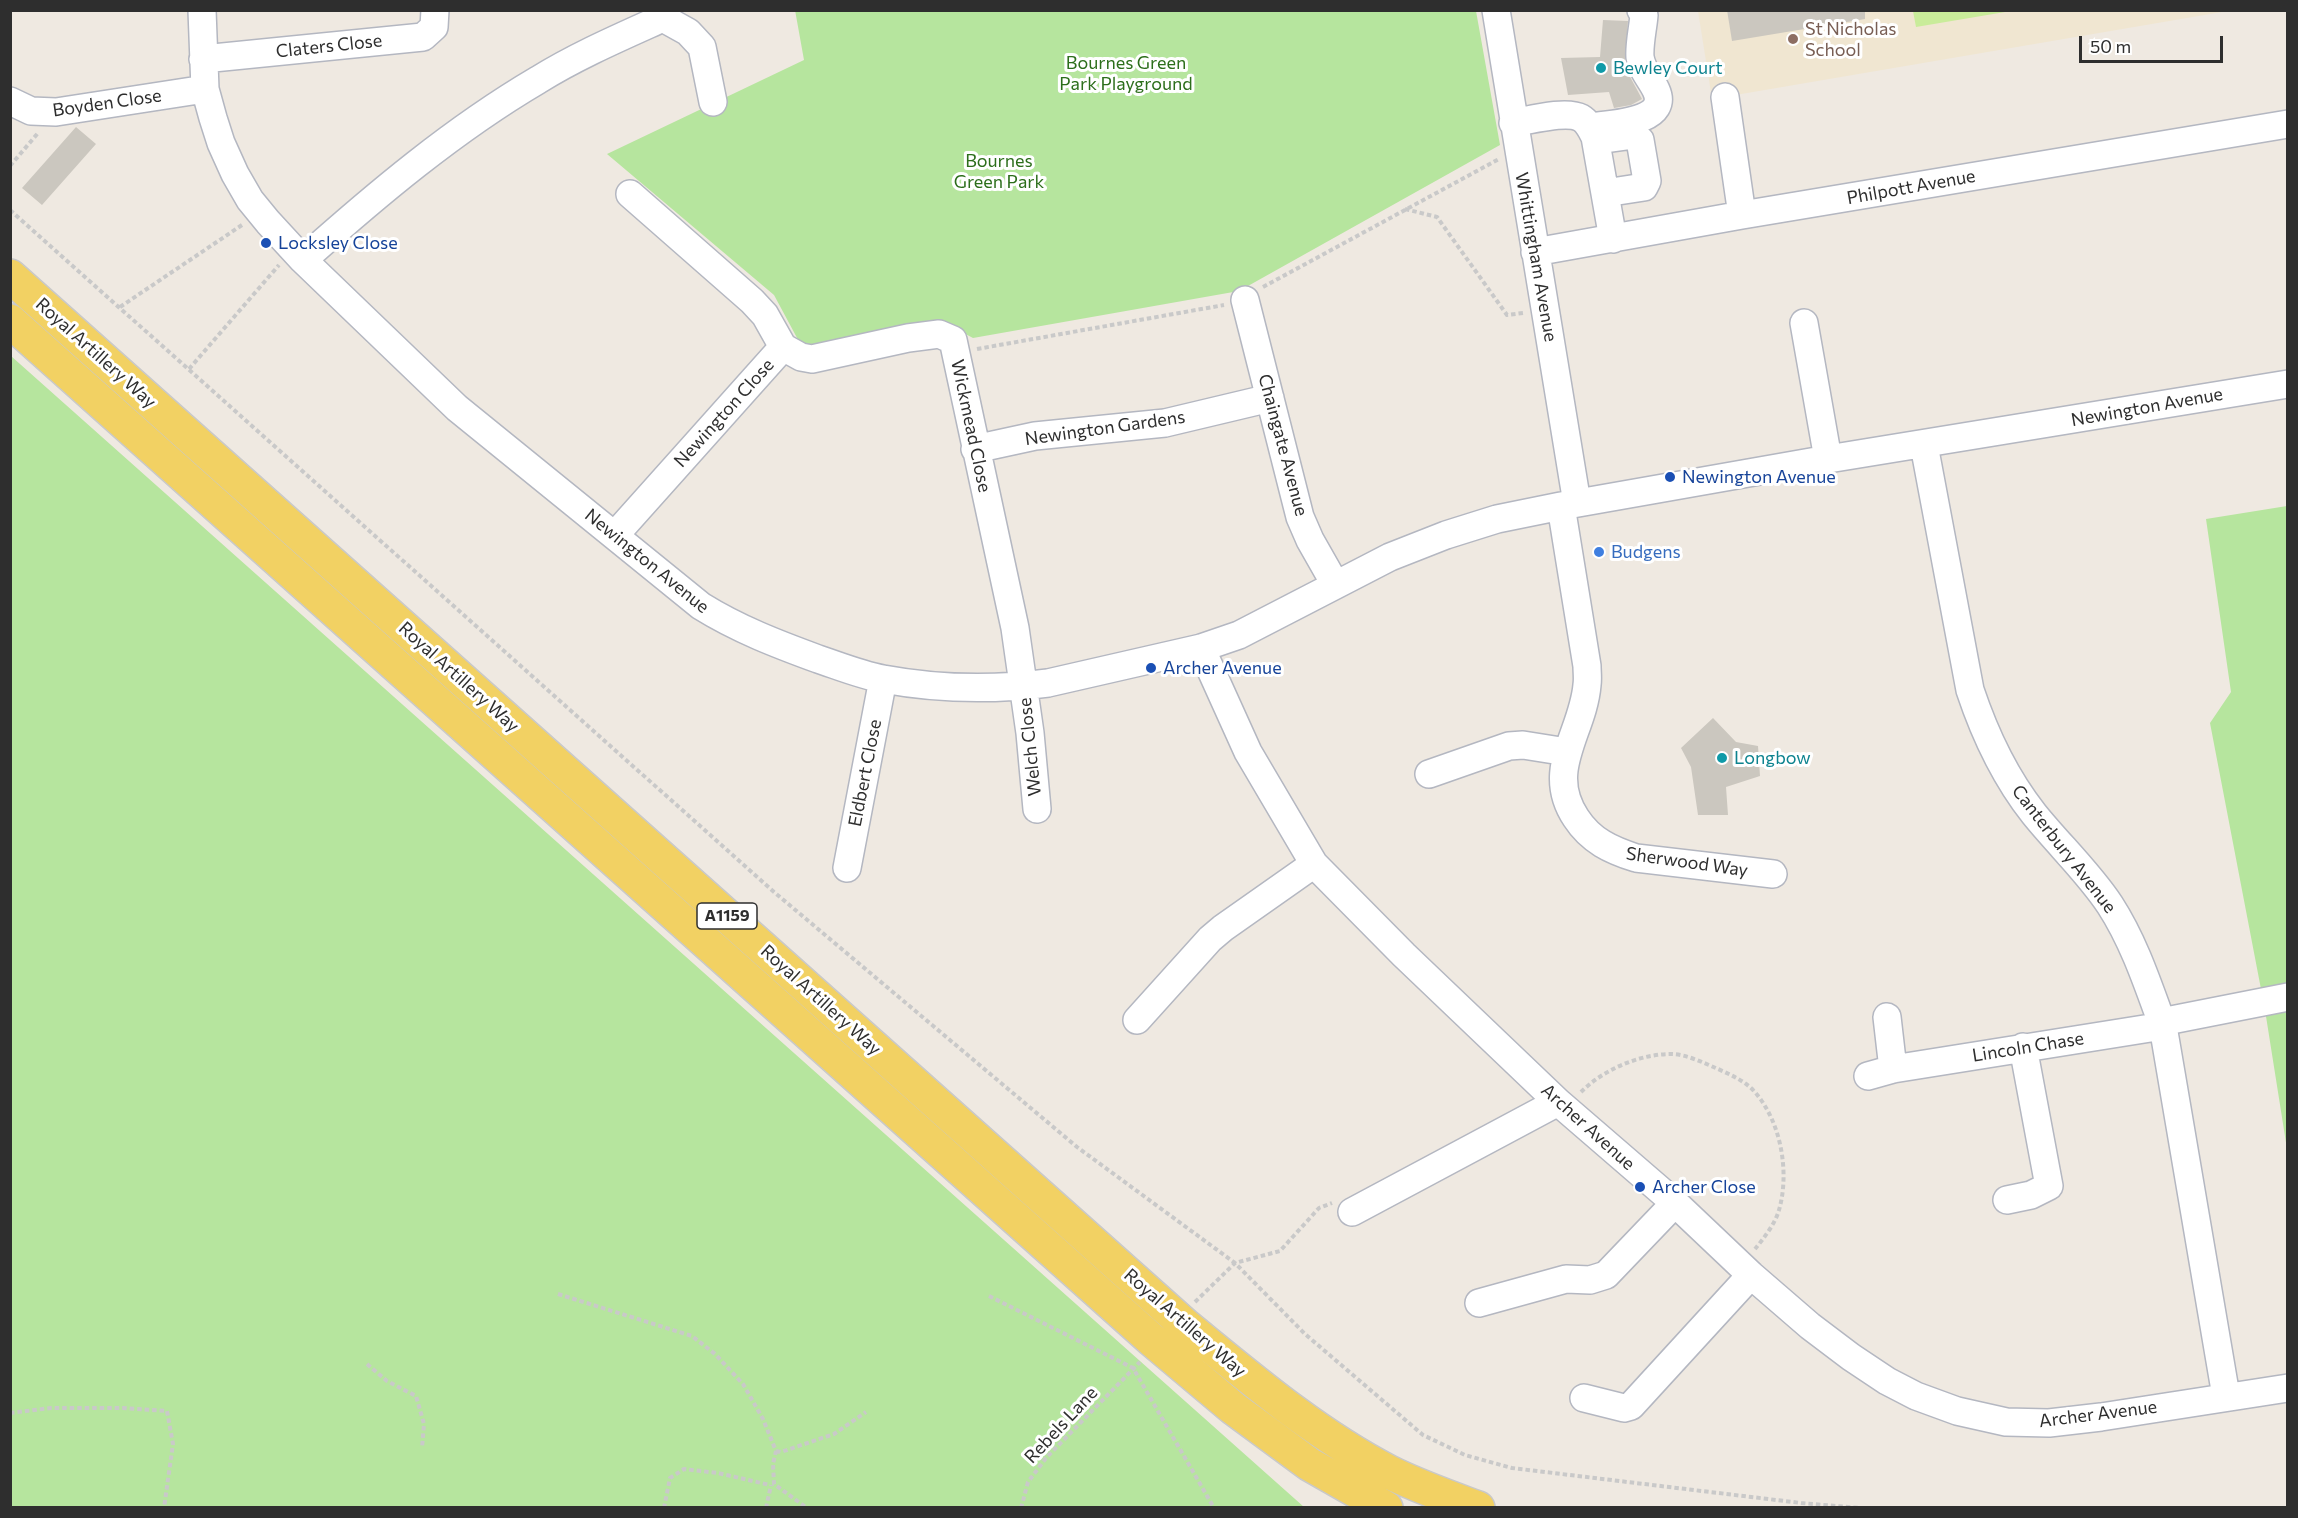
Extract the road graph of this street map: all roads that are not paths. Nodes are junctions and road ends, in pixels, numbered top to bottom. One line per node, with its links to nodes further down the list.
1 (202, 10): 6 (street, Newington Avenue)
2 (435, 10): 6 (street, Claters Close)
3 (1496, 10): 13 (street, Whittingham Avenue)
4 (1641, 10): 12 (street)
5 (664, 14): 10 (street); 19 (street)
6 (203, 59): 7 (street, Newington Avenue)
7 (205, 89): 9 (street, Boyden Close); 19 (street, Newington Avenue)
8 (1725, 97): 16 (street)
9 (10, 100)
10 (713, 102)
11 (2288, 124): 16 (street, Philpott Avenue)
12 (1593, 134): 13 (street); 14 (street); 14 (street)
13 (1516, 136): 18 (street, Whittingham Avenue)
14 (1605, 193): 17 (street)
15 (630, 194): 24 (street, Newington Close)
16 (1742, 215): 17 (street, Philpott Avenue)
17 (1613, 239): 18 (street, Philpott Avenue)
18 (1535, 252): 30 (street, Whittingham Avenue)
19 (298, 255): 31 (street, Newington Avenue)
20 (10, 276): 57 (main road, Royal Artillery Way / A1159)
21 (1245, 300): 26 (street, Chaingate Avenue)
22 (10, 321): 56 (main road, Royal Artillery Way / A1159)
23 (1804, 323): 29 (street)
24 (783, 347): 28 (street, Wickmead Close); 31 (street, Newington Close)
25 (2288, 384): 27 (street, Newington Avenue)
26 (1270, 398): 28 (street, Newington Gardens); 32 (street, Chaingate Avenue)
27 (1924, 445): 29 (street, Newington Avenue); 45 (street, Canterbury Avenue)
28 (975, 449): 35 (street, Wickmead Close)
29 (1828, 459): 30 (street, Newington Avenue)
30 (1569, 504): 32 (street, Newington Avenue); 36 (street, Sherwood Way)
31 (615, 536): 34 (street, Newington Avenue)
32 (1335, 584): 33 (street, Newington Avenue)
33 (1201, 648): 35 (street, Newington Avenue); 39 (street, Archer Avenue)
34 (883, 679): 35 (street, Newington Avenue); 40 (street, Eldbert Close)
35 (1024, 686): 38 (street, Welch Close)
36 (1567, 752): 37 (street); 41 (street, Sherwood Way)
37 (1429, 774)
38 (1036, 809)
39 (1314, 864): 44 (street); 47 (street, Archer Avenue)
40 (847, 868)
41 (1773, 874)
42 (2288, 997): 45 (street, Lincoln Chase)
43 (1887, 1017): 46 (street, Lincoln Chase)
44 (1137, 1020)
45 (2162, 1024): 46 (street, Lincoln Chase); 54 (street, Canterbury Avenue)
46 (2023, 1047): 48 (street)
47 (1562, 1105): 49 (street, Archer Avenue); 50 (street)
48 (2007, 1200)
49 (1675, 1203): 51 (street, Archer Avenue); 52 (street)
50 (1352, 1212)
51 (1746, 1270): 54 (street, Archer Avenue); 55 (street)
52 (1479, 1303)
53 (2288, 1388): 54 (street, Archer Avenue)
54 (2226, 1396)
55 (1584, 1398)
56 (1386, 1508)
57 (1478, 1508)

